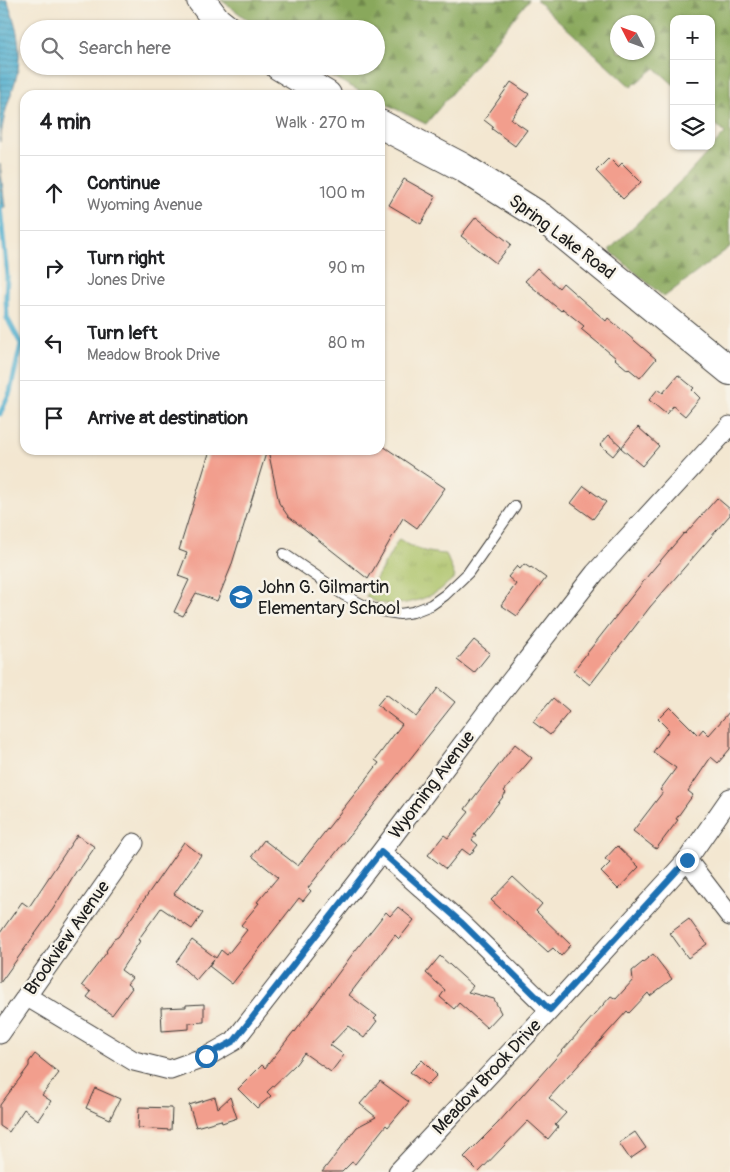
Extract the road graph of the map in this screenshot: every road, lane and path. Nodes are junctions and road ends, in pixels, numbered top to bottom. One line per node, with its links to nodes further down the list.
1 (201, 0): 2 (main road)
2 (215, 20)
3 (294, 75): 4 (main road)
4 (319, 90)
5 (385, 127): 6 (main road, Spring Lake Road)
6 (730, 371)
7 (730, 426): 12 (street, Wyoming Avenue)
8 (515, 506): 9 (lane)
9 (284, 554)
10 (730, 798): 13 (street, Meadow Brook Drive)
11 (134, 843): 15 (street, Brookview Avenue)
12 (381, 852): 15 (street, Wyoming Avenue); 16 (street)
13 (687, 860): 14 (street); 16 (street, Meadow Brook Drive)
14 (730, 916)
15 (26, 996): 17 (street, Brookview Avenue)
16 (550, 1010): 18 (street, Meadow Brook Drive)
17 (0, 1034)
18 (398, 1172)

